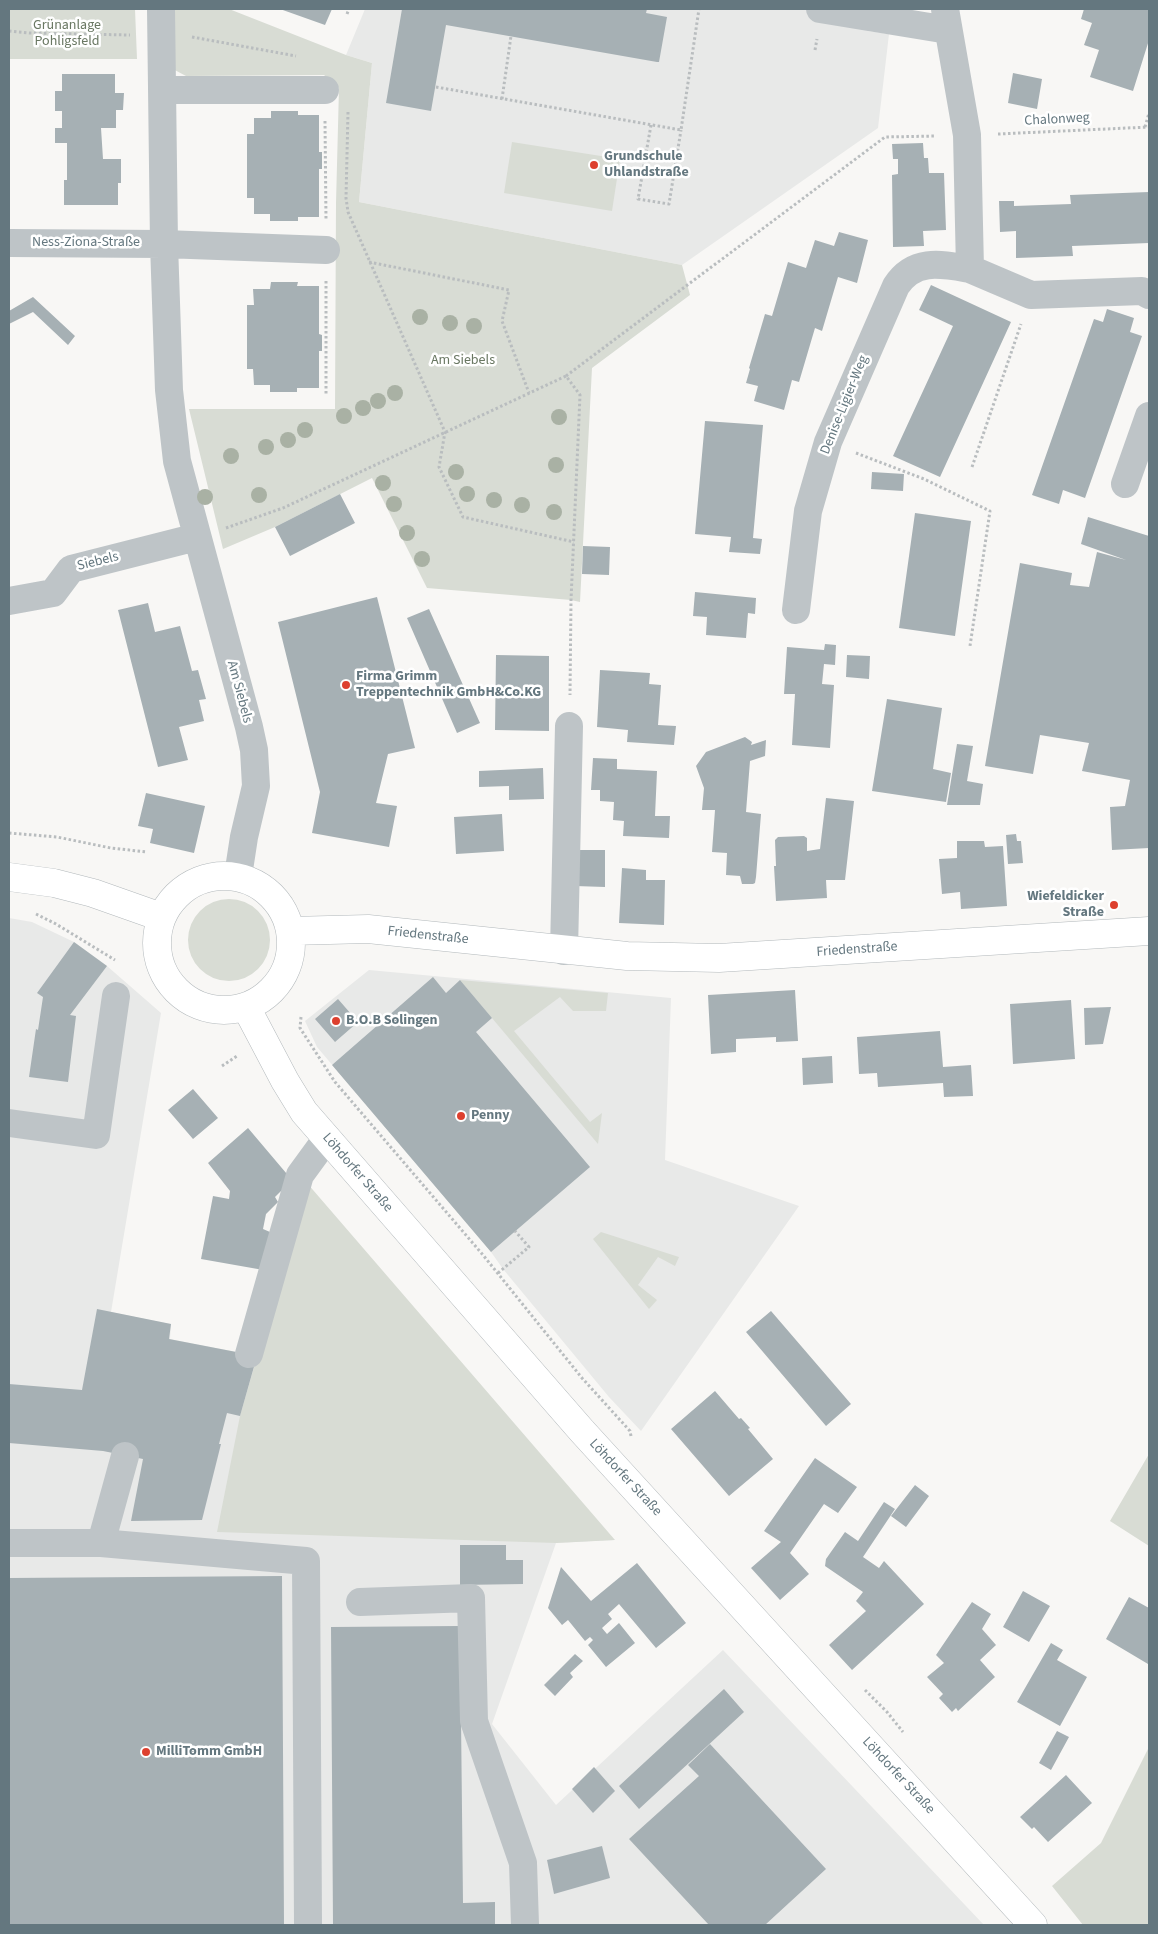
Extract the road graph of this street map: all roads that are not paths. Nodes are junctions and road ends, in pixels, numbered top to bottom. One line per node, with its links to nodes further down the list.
1 (820, 9): 2 (street)
2 (946, 19): 9 (street)
3 (161, 22): 4 (street, Am Siebels)
4 (162, 90): 5 (street); 7 (street, Am Siebels)
5 (325, 90)
6 (9, 243): 7 (street, Ness-Ziona-Straße)
7 (164, 244): 8 (street); 13 (street, Am Siebels)
8 (326, 250)
9 (970, 269): 10 (street, Denise-Ligier-Weg); 15 (street, Denise-Ligier-Weg)
10 (1149, 295)
11 (1149, 416): 12 (street)
12 (1126, 484)
13 (197, 538): 14 (street, Siebels); 17 (street, Am Siebels)
14 (9, 601)
15 (796, 610)
16 (569, 726): 22 (street)
17 (238, 876): 19 (main road); 20 (main road)
18 (9, 877): 19 (main road)
19 (161, 917): 24 (main road)
20 (290, 931): 22 (main road, Friedenstraße); 24 (main road)
21 (1149, 931): 22 (main road, Friedenstraße)
22 (564, 951)
23 (116, 996): 25 (street)
24 (246, 1007): 26 (main road, Löhdorfer Straße)
25 (9, 1123)
26 (326, 1138): 27 (street); 34 (main road, Löhdorfer Straße)
27 (249, 1354)
28 (125, 1456): 30 (street)
29 (9, 1543): 30 (street)
30 (101, 1543): 32 (street)
31 (360, 1602): 33 (street)
32 (308, 1925)
33 (525, 1925)
34 (1033, 1925)

